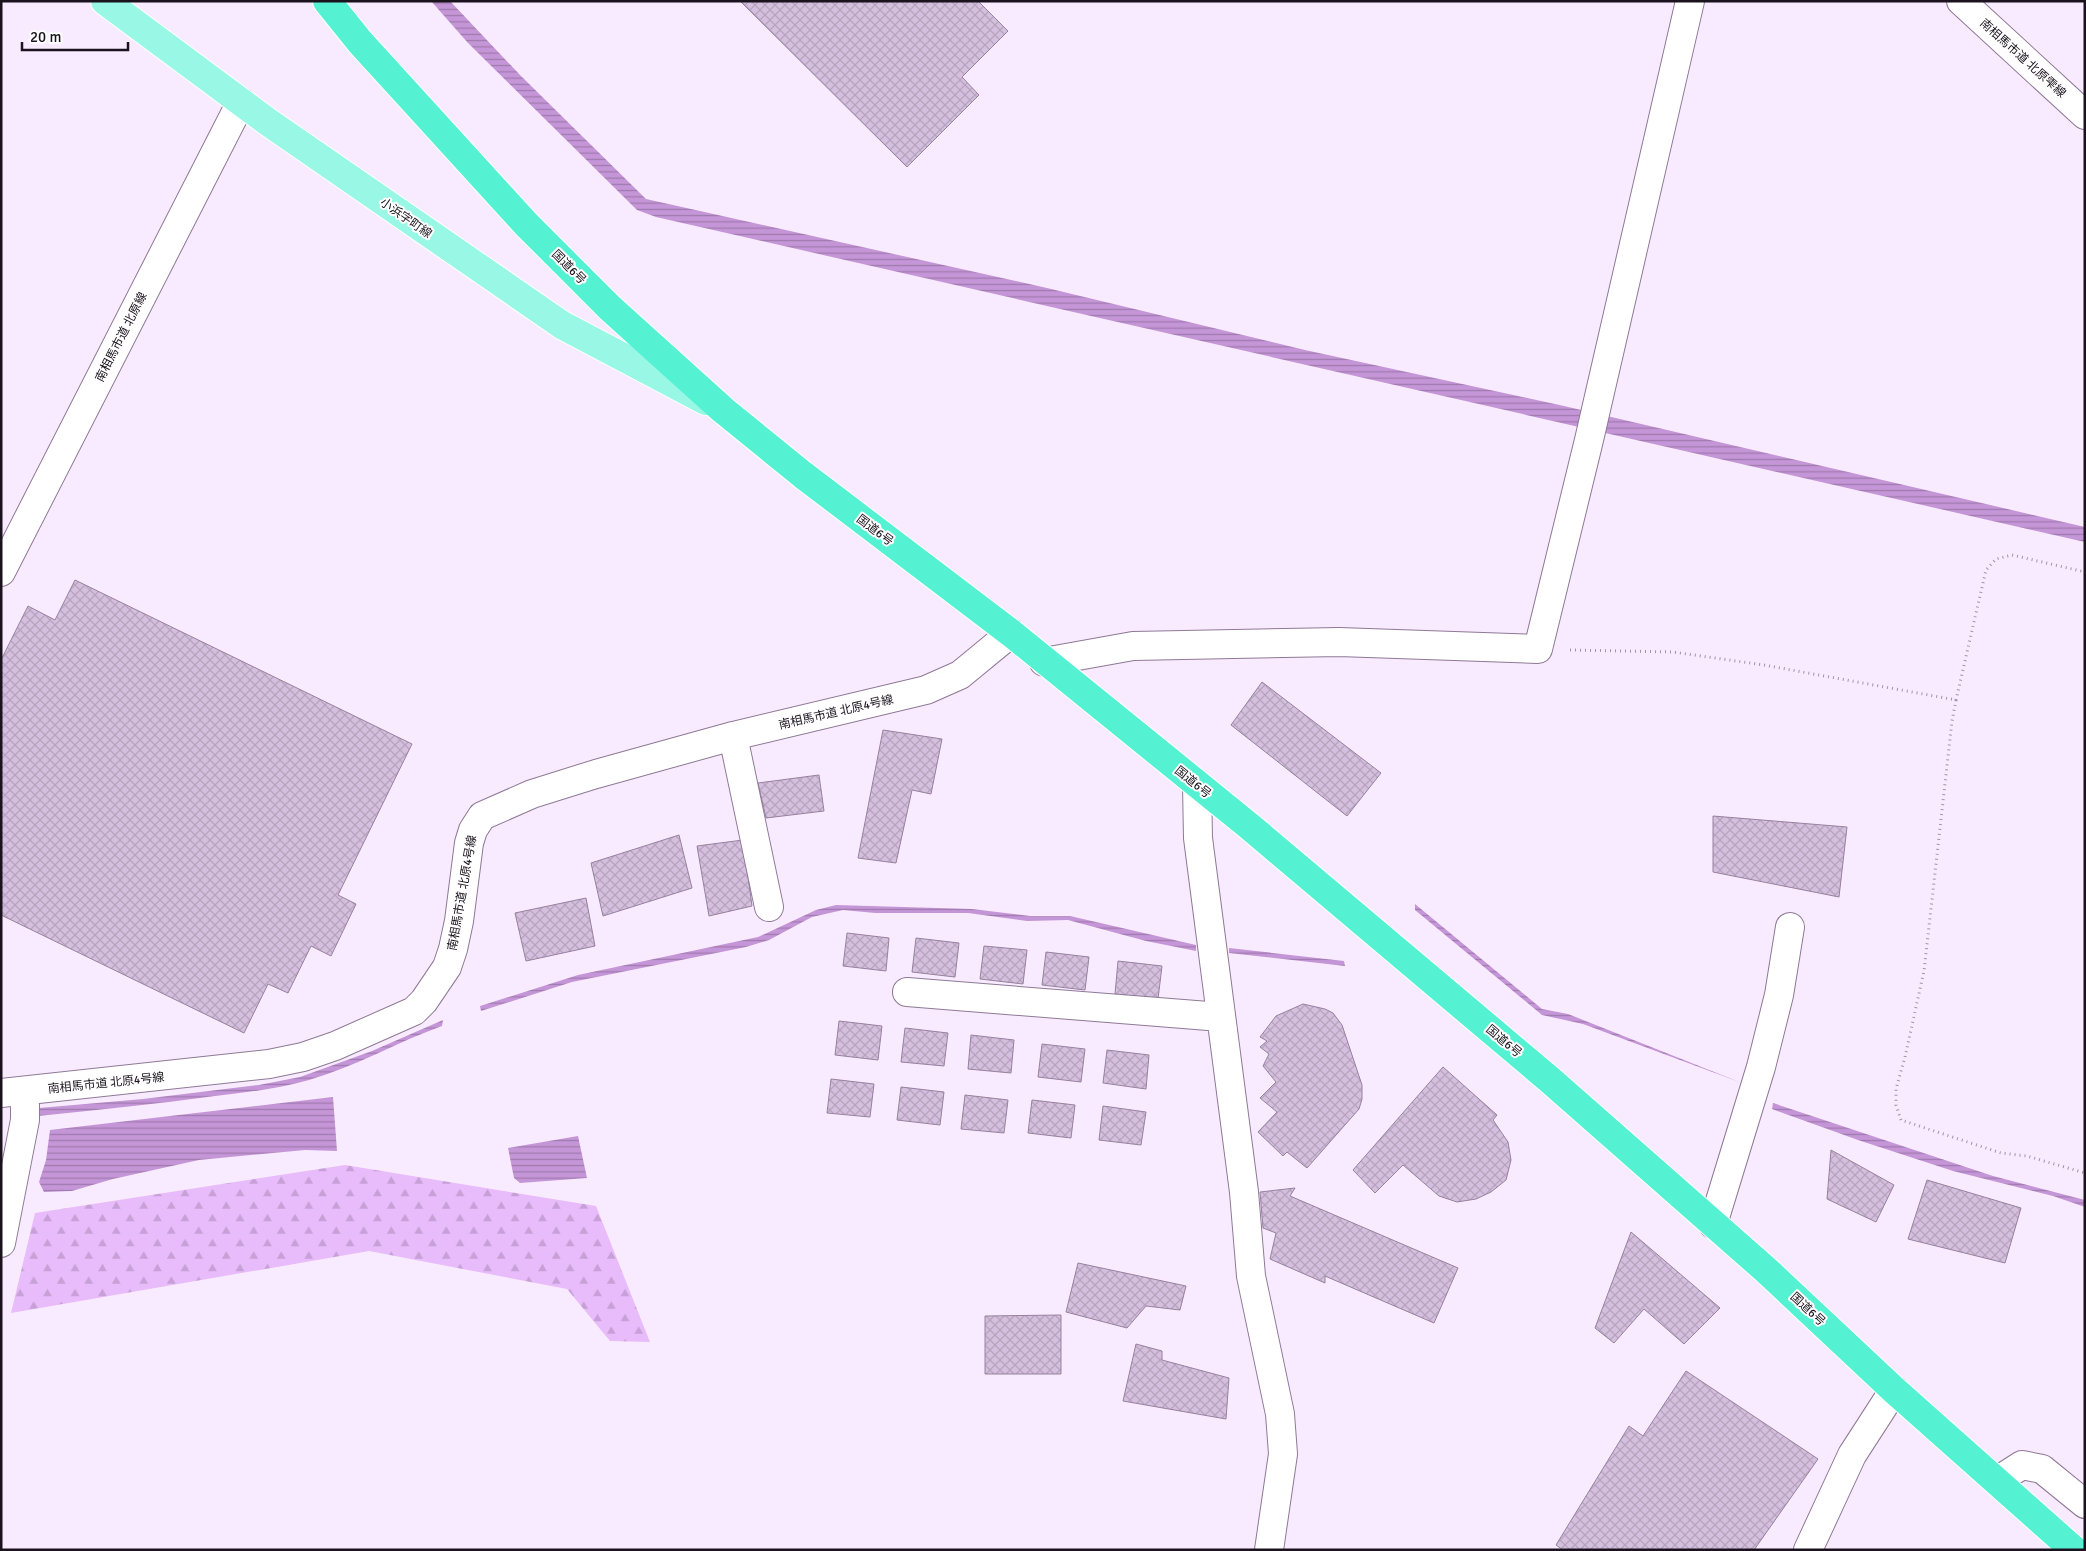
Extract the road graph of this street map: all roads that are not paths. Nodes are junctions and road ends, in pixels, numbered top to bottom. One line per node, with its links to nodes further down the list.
1 (105, 1): 5 (main road, 小浜字町線)
2 (327, 1): 7 (highway, 国道6号)
3 (1690, 1): 10 (street)
4 (1961, 1): 6 (street, 南相馬市道 北原雫線)
5 (241, 102): 7 (main road, 小浜字町線); 8 (street, 南相馬市道 北原線)
6 (2085, 114)
7 (723, 410): 9 (highway, 国道6号)
8 (1, 572)
9 (1011, 634): 10 (highway, 国道6号); 11 (street, 南相馬市道 北原4号線)
10 (1044, 662): 12 (highway, 国道6号)
11 (733, 736): 13 (street); 17 (street, 南相馬市道 北原4号線)
12 (1197, 785): 16 (street); 18 (highway, 国道6号)
13 (769, 907)
14 (1790, 927): 18 (street)
15 (907, 992): 16 (street)
16 (1220, 1017): 23 (street)
17 (13, 1092): 19 (street)
18 (1713, 1224): 20 (highway, 国道6号)
19 (1, 1243)
20 (1894, 1390): 21 (highway, 国道6号); 24 (street)
21 (1997, 1481): 22 (street); 25 (highway, 国道6号)
22 (2085, 1504)
23 (1269, 1550)
24 (1808, 1550)
25 (2074, 1550)

